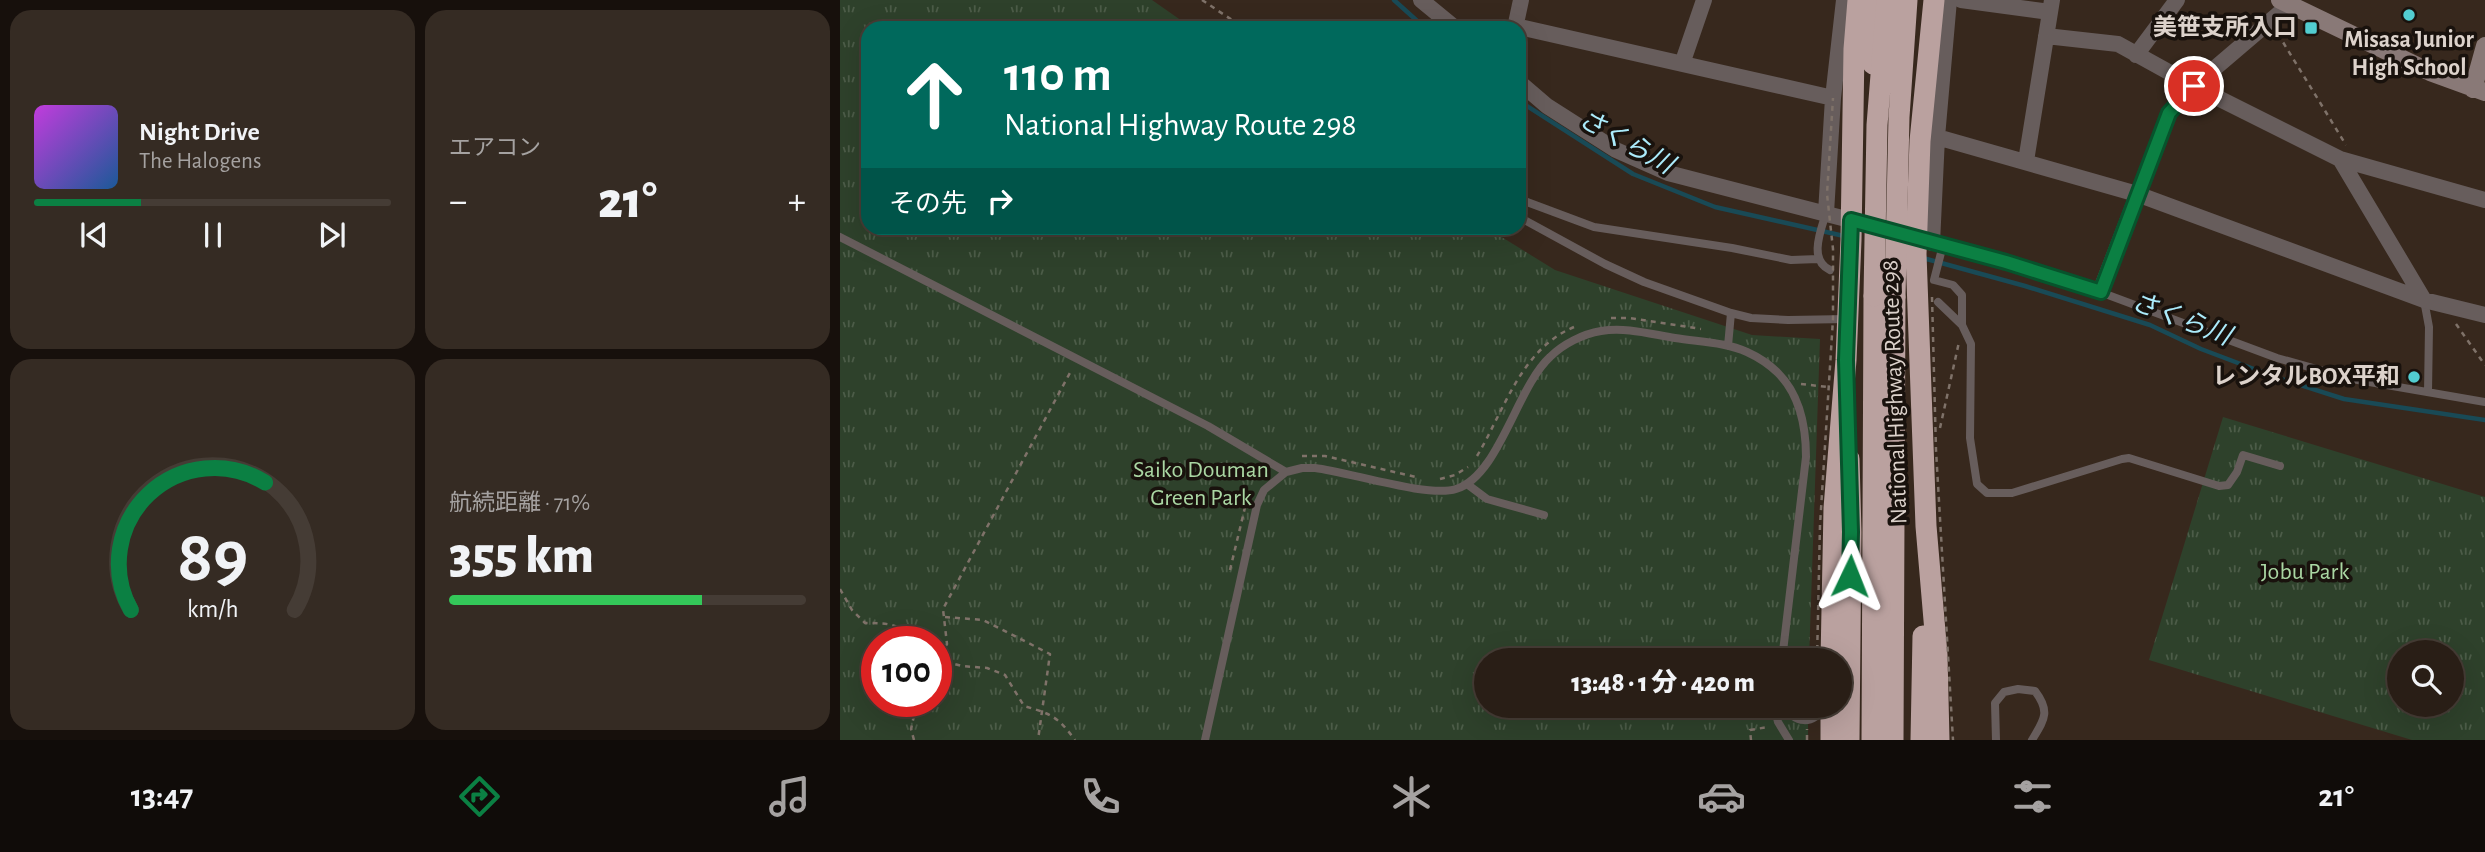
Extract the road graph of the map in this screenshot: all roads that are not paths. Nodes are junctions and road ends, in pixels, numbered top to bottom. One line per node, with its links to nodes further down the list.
1 (1421, 0): 16 (street)
2 (1521, 0): 17 (street)
3 (1703, 0): 22 (street)
4 (1844, 0): 26 (street)
5 (1858, 0): 37 (highway, National Highway Route 298)
6 (1874, 0): 27 (highway, bridge)
7 (1887, 0): 27 (highway, bridge)
8 (1907, 0): 31 (highway, bridge)
9 (1921, 0): 31 (highway, bridge)
10 (1934, 0): 39 (highway, National Highway Route 298)
11 (1949, 0): 28 (street)
12 (1961, 0): 15 (street)
13 (2177, 0): 21 (street)
14 (2285, 2): 23 (street); 25 (street)
15 (2051, 6): 19 (street)
16 (1446, 21)
17 (1516, 21)
18 (1526, 29): 22 (street)
19 (2046, 36): 21 (street); 30 (street)
20 (2485, 46): 25 (street)
21 (2136, 55): 23 (street)
22 (1682, 64): 26 (street)
23 (2194, 86): 29 (street); 32 (street)
24 (1526, 88): 35 (street)
25 (2479, 90)
26 (1833, 98): 35 (street)
27 (1877, 125): 68 (highway, bridge)
28 (1937, 137): 30 (street); 39 (street)
29 (2340, 159): 33 (street); 44 (street)
30 (2026, 161): 32 (street)
31 (1897, 173): 69 (highway, bridge)
32 (2137, 194): 42 (street); 44 (street)
33 (2485, 200)
34 (1526, 202): 40 (lane)
35 (1825, 217): 37 (street); 40 (lane)
36 (1526, 221): 45 (lane)
37 (1851, 229): 39 (street); 47 (highway, National Highway Route 298)
38 (840, 237): 54 (lane)
39 (1927, 253): 42 (lane); 48 (lane); 57 (highway, National Highway Route 298)
40 (1818, 259): 41 (lane)
41 (1830, 270)
42 (2101, 292): 51 (lane)
43 (1935, 299): 48 (lane)
44 (2424, 300): 46 (street); 51 (lane)
45 (1731, 313): 47 (lane); 49 (lane)
46 (2485, 315)
47 (1840, 319): 50 (highway, National Highway Route 298)
48 (1962, 325): 53 (lane)
49 (1728, 346): 55 (lane); 58 (lane)
50 (1846, 360): 59 (highway, National Highway Route 298); 67 (highway)
51 (2428, 392): 52 (lane)
52 (2485, 402)
53 (2280, 466)
54 (1286, 472): 55 (lane); 64 (lane)
55 (1467, 484): 56 (lane)
56 (1544, 515)
57 (1926, 526): 70 (highway); 71 (highway, National Highway Route 298)
58 (1783, 648)
59 (1831, 648)
60 (1777, 718): 65 (lane)
61 (1796, 718): 62 (lane)
62 (1815, 718)
63 (1831, 718): 66 (highway)
64 (1205, 740)
65 (1789, 740)
66 (1831, 740)
67 (1849, 740)
68 (1872, 740)
69 (1893, 740)
70 (1921, 740)
71 (1939, 740)
72 (1996, 740): 73 (lane)
73 (2032, 740)

